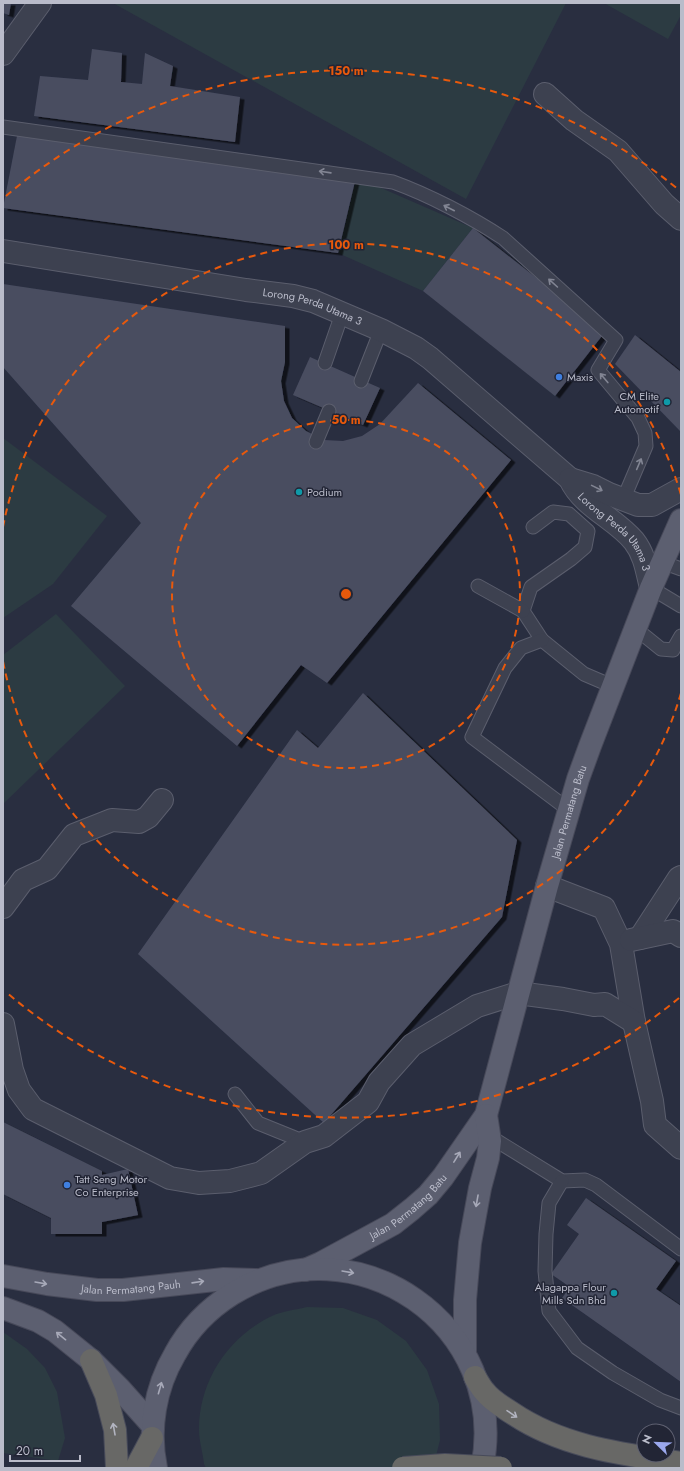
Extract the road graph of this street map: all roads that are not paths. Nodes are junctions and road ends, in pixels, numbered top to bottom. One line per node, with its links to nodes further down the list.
1 (40, 3): 2 (street)
2 (4, 51)
3 (545, 94): 5 (street)
4 (3, 127): 15 (lane, one-way to 4)
5 (681, 219)
6 (3, 250): 7 (street, Lorong Perda Utama 3)
7 (342, 314): 8 (street, Lorong Perda Utama 3); 9 (lane)
8 (381, 330): 10 (lane); 13 (street, Lorong Perda Utama 3)
9 (325, 363)
10 (361, 380)
11 (329, 411): 12 (lane)
12 (316, 442)
13 (570, 479): 15 (street, Lorong Perda Utama 3, one-way to 15); 20 (street, Lorong Perda Utama 3)
14 (681, 489): 15 (street, Lorong Perda Utama 3)
15 (623, 500)
16 (681, 520): 18 (main road, Jalan Permatang Batu)
17 (533, 528): 22 (lane)
18 (672, 565): 20 (main road, Jalan Permatang Batu)
19 (478, 586): 22 (lane)
20 (651, 588): 21 (lane); 23 (main road, Jalan Permatang Batu)
21 (681, 606)
22 (523, 611): 25 (lane)
23 (635, 628): 24 (lane); 26 (main road, Jalan Permatang Batu)
24 (681, 636)
25 (542, 640): 26 (lane); 28 (lane)
26 (612, 686): 28 (main road, Jalan Permatang Batu)
27 (162, 800): 31 (street)
28 (569, 810): 30 (main road, Jalan Permatang Batu)
29 (681, 877): 33 (street)
30 (547, 886): 33 (street); 34 (main road, Jalan Permatang Batu)
31 (3, 907)
32 (681, 936): 33 (street)
33 (630, 941): 35 (street)
34 (518, 993): 35 (street); 38 (main road, Jalan Permatang Batu); 39 (street)
35 (634, 1022): 40 (street)
36 (3, 1024): 39 (street)
37 (235, 1094): 39 (lane)
38 (488, 1125): 41 (lane); 43 (main road, Jalan Permatang Batu, one-way to 38); 47 (main road, Jalan Permatang Batu, one-way to 47)
39 (305, 1142)
40 (681, 1148)
41 (562, 1181): 42 (lane); 50 (lane)
42 (681, 1249)
43 (305, 1270): 45 (main road); 47 (main road, one-way to 47)
44 (3, 1276): 45 (main road, Jalan Permatang Pauh, one-way to 45)
45 (260, 1280): 51 (main road, one-way to 45)
46 (3, 1308): 48 (main road, one-way to 46)
47 (465, 1353): 49 (main road)
48 (91, 1360): 51 (main road); 53 (highway, one-way to 48)
49 (475, 1377): 52 (highway, one-way to 52); 57 (main road)
50 (681, 1408)
51 (153, 1432): 54 (highway); 55 (main road)
52 (681, 1463)
53 (117, 1468)
54 (136, 1468)
55 (156, 1468)
56 (403, 1468): 58 (highway, bridge)
57 (482, 1468)
58 (501, 1468)

